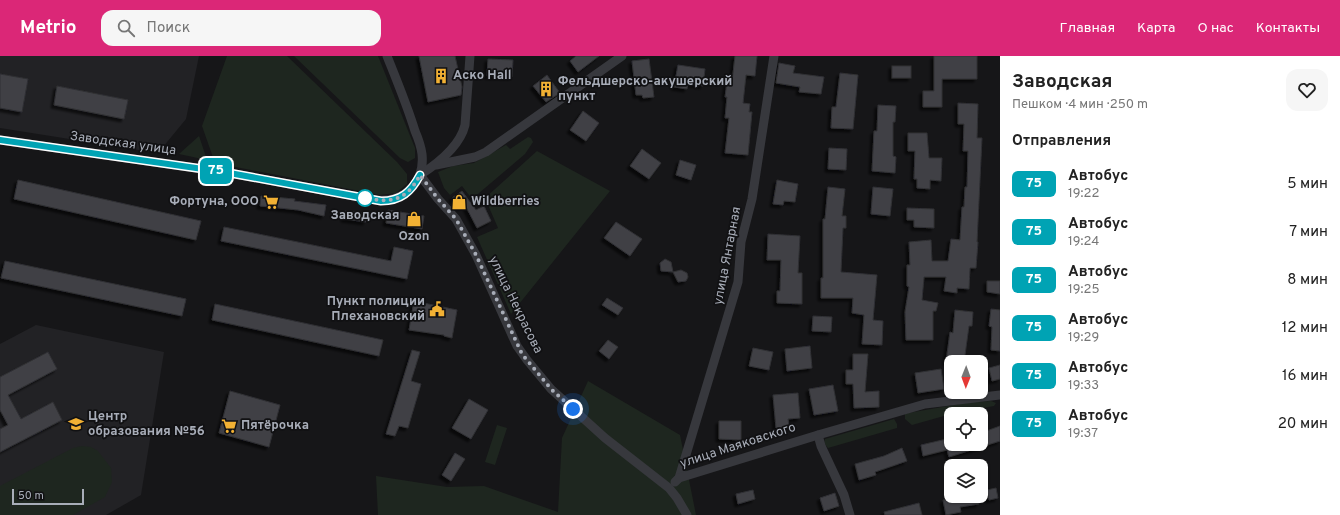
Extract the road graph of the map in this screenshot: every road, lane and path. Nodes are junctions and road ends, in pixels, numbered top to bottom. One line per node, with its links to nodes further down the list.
1 (387, 56): 7 (street)
2 (470, 56): 6 (street)
3 (622, 56): 6 (street)
4 (774, 56): 10 (street, улица Янтарная)
5 (0, 140): 7 (street, Заводская улица)
6 (436, 165): 7 (street)
7 (420, 175): 11 (street, улица Некрасова)
8 (1000, 395): 9 (street, улица Маяковского)
9 (818, 435): 10 (street, улица Маяковского); 13 (street)
10 (679, 478): 11 (street, улица Маяковского)
11 (669, 488): 12 (street, улица Некрасова)
12 (687, 515)
13 (850, 515)

